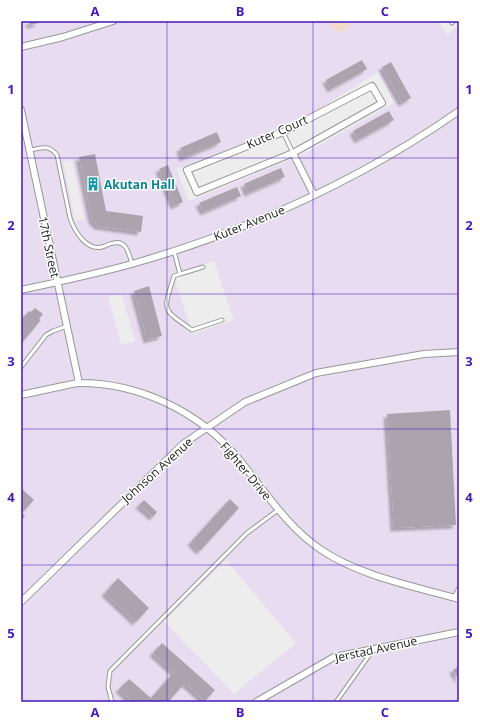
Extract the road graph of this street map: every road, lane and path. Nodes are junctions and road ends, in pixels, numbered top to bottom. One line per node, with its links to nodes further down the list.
1 (113, 21): 2 (street)
2 (21, 47)
3 (21, 110): 6 (street, 17th Street)
4 (459, 111): 8 (street, Kuter Avenue)
5 (283, 132): 7 (lane); 7 (street, Kuter Court); 7 (street, Kuter Court)
6 (29, 150): 10 (lane); 13 (street, 17th Street)
7 (293, 153): 8 (street)
8 (314, 195): 9 (street, Kuter Avenue)
9 (174, 251): 10 (street, Kuter Avenue); 12 (lane)
10 (132, 264): 13 (street, Kuter Avenue)
11 (204, 267): 12 (lane)
12 (180, 274): 15 (lane)
13 (57, 282): 14 (street, Kuter Avenue); 16 (street, 17th Street)
14 (21, 290)
15 (222, 320)
16 (67, 326): 18 (lane); 19 (street, 17th Street)
17 (459, 352): 21 (street, Johnson Avenue)
18 (21, 367)
19 (79, 383): 20 (street, Fighter Drive); 21 (street, Fighter Drive)
20 (21, 395)
21 (207, 428): 22 (street, Fighter Drive); 25 (street, Johnson Avenue)
22 (278, 510): 24 (street, Fighter Drive); 28 (lane)
23 (459, 588): 24 (lane)
24 (456, 598)
25 (21, 602)
26 (459, 632): 27 (street, Jerstad Avenue)
27 (374, 649): 29 (street, Jerstad Avenue); 30 (lane)
28 (112, 702)
29 (256, 702)
30 (336, 702)

